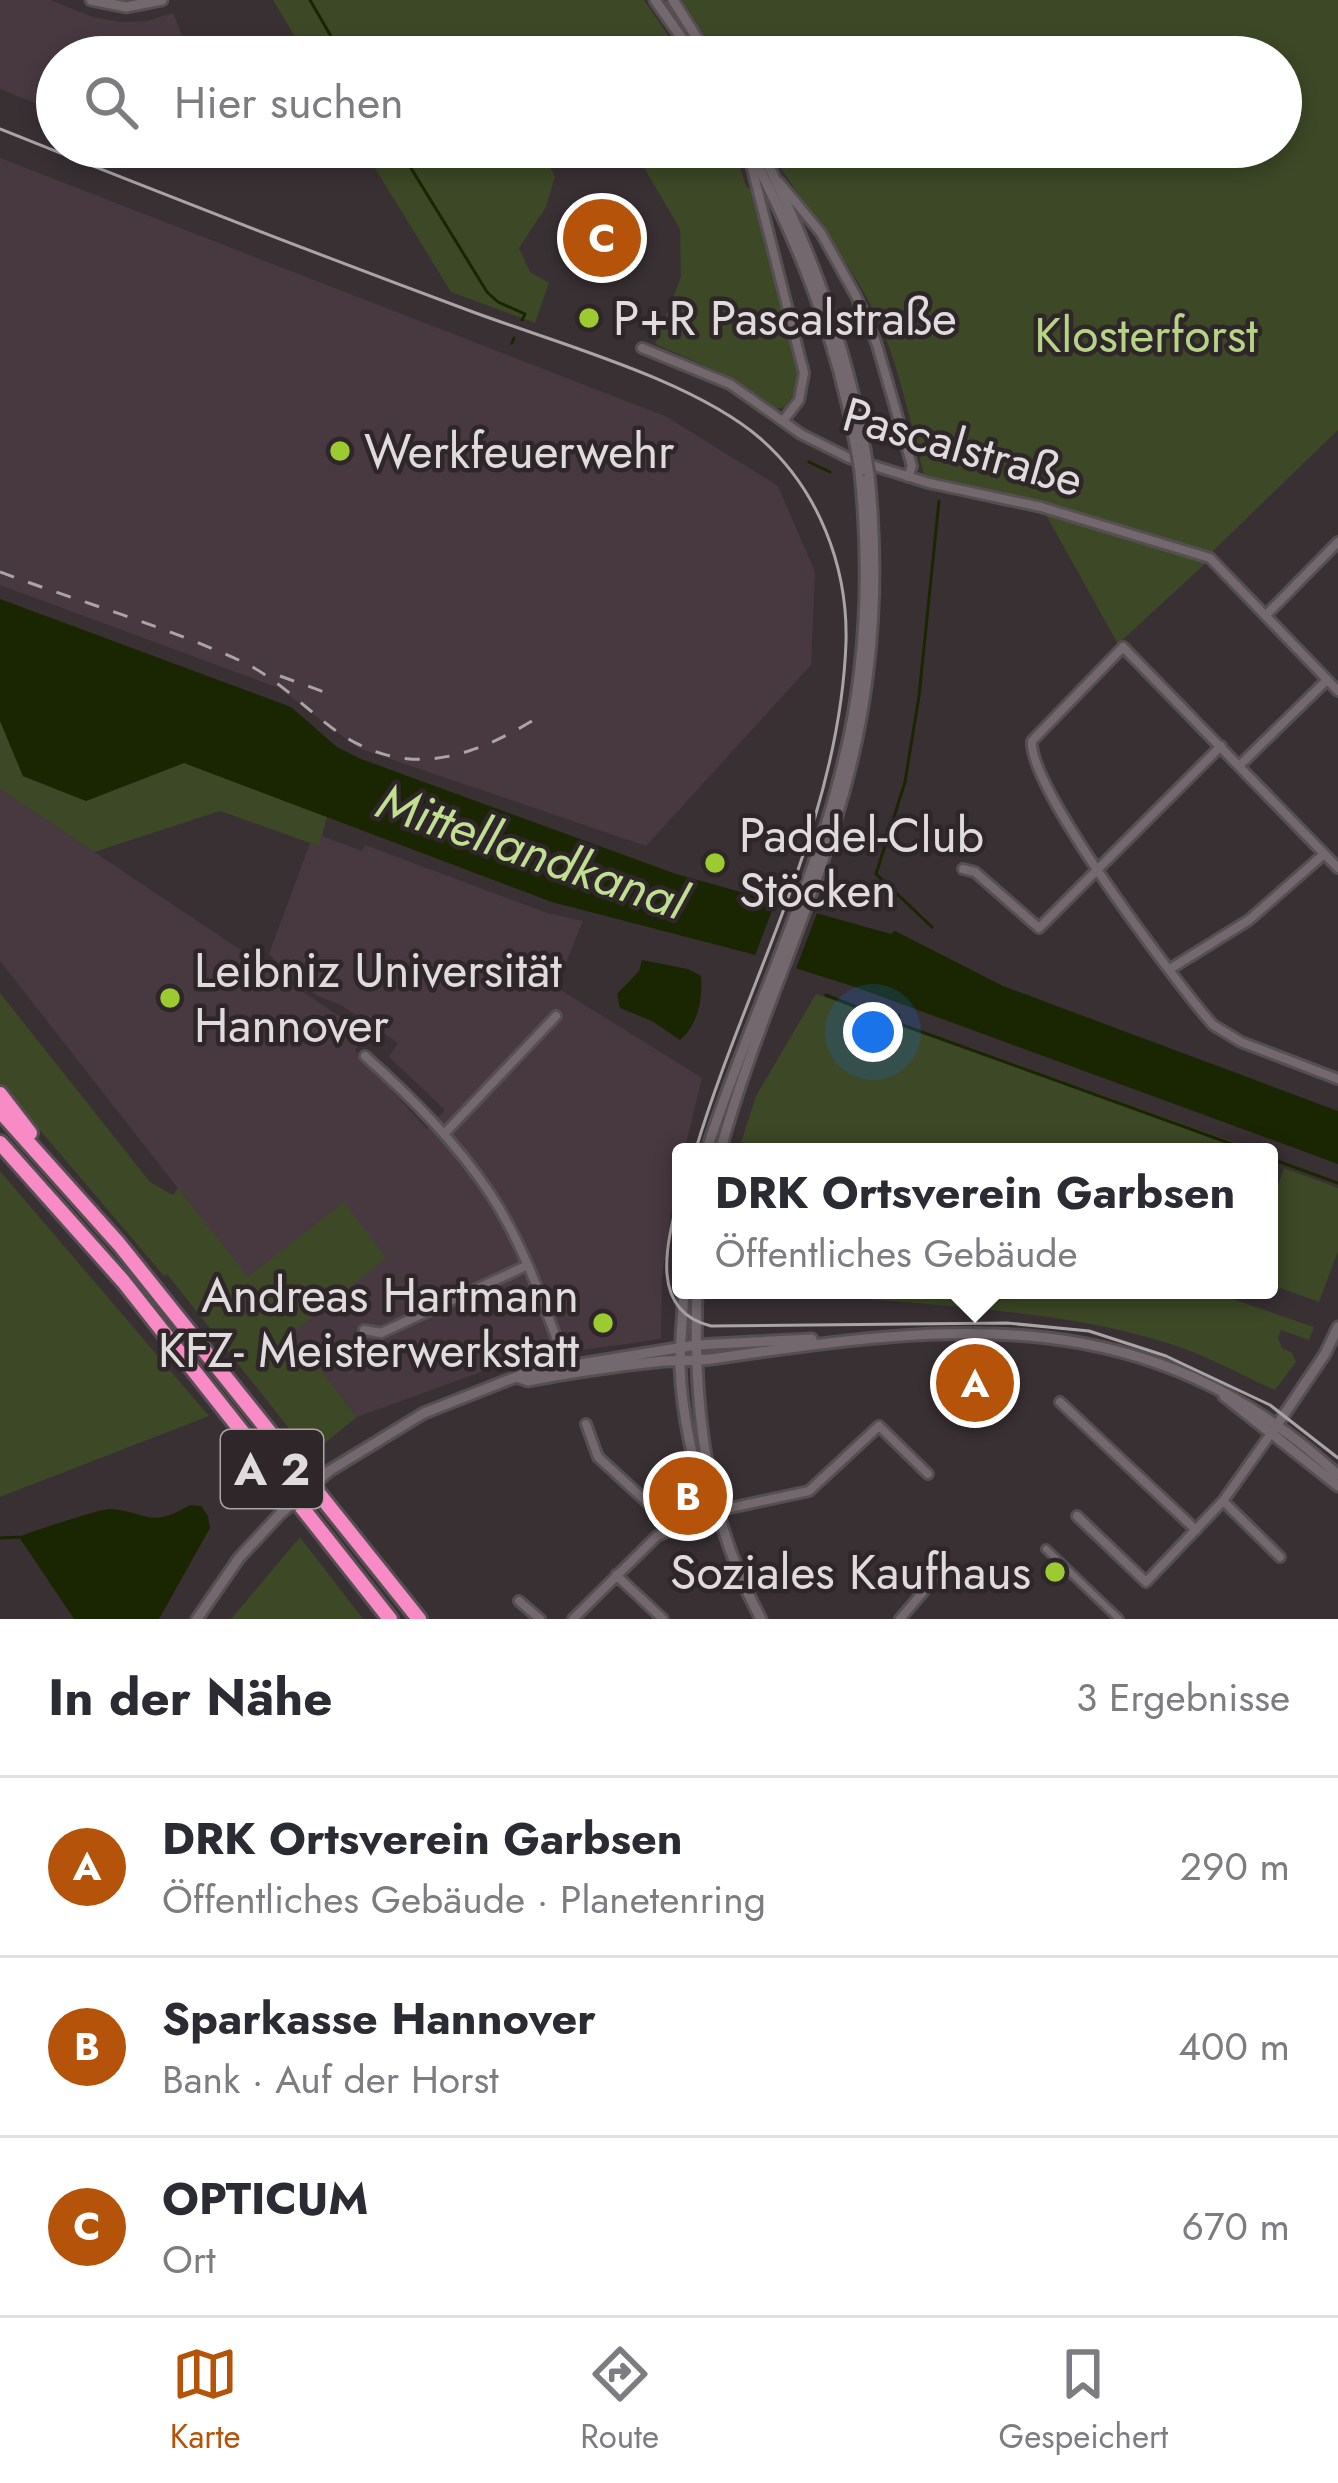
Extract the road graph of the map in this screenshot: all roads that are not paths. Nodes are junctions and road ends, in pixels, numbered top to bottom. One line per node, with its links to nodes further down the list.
1 (91, 0): 2 (street)
2 (163, 0)
3 (655, 0): 5 (street)
4 (673, 0): 6 (street)
5 (680, 36)
6 (696, 36)
7 (754, 168): 14 (street)
8 (758, 168): 15 (street)
9 (770, 168): 10 (street)
10 (774, 177): 11 (street); 12 (street)
11 (806, 243): 12 (street); 15 (street)
12 (830, 248): 16 (street)
13 (642, 348): 14 (street, Pascalstraße)
14 (783, 421): 16 (street, Pascalstraße)
15 (861, 449): 28 (street, bridge)
16 (908, 477): 18 (street, Pascalstraße)
17 (1338, 542): 18 (street)
18 (1266, 615): 19 (street)
19 (1327, 680): 20 (street); 22 (street)
20 (1338, 691)
21 (1221, 746): 22 (street); 24 (street); 24 (street)
22 (1240, 765): 23 (street)
23 (1324, 854): 25 (street); 27 (street)
24 (1099, 868): 26 (street); 27 (street)
25 (1338, 868)
26 (963, 869)
27 (1170, 969): 31 (street)
28 (775, 975): 36 (street); 37 (street)
29 (556, 1016): 34 (street)
30 (364, 1056): 34 (street)
31 (1338, 1079)
32 (0, 1094): 39 (highway)
33 (0, 1112): 39 (highway, A 2)
34 (445, 1133): 41 (street)
35 (0, 1143): 40 (highway, A 2)
36 (710, 1143)
37 (723, 1143)
38 (0, 1154): 40 (highway)
39 (64, 1181): 70 (highway, A 2)
40 (59, 1208): 69 (highway, A 2)
41 (527, 1264): 45 (street); 51 (street)
42 (684, 1299): 48 (street)
43 (697, 1299): 47 (street)
44 (1338, 1328): 54 (street)
45 (364, 1330)
46 (838, 1340): 47 (street); 50 (street); 54 (street)
47 (696, 1345): 48 (street); 50 (street)
48 (682, 1347): 49 (street); 51 (street)
49 (681, 1360): 50 (street); 51 (street); 59 (street)
50 (694, 1360): 59 (street)
51 (568, 1368): 68 (street, bridge)
52 (1060, 1402): 62 (street)
53 (586, 1424): 61 (street)
54 (1275, 1429): 56 (street); 57 (street); 58 (street)
55 (928, 1474): 59 (street)
56 (1338, 1474)
57 (1338, 1486)
58 (1223, 1502): 62 (street); 64 (street)
59 (716, 1511): 61 (street); 74 (street)
60 (1077, 1516): 62 (street)
61 (674, 1527): 65 (street)
62 (1196, 1531)
63 (1046, 1549): 76 (street)
64 (1280, 1557)
65 (615, 1574): 72 (street); 73 (street)
66 (934, 1579): 75 (street)
67 (519, 1600): 71 (street)
68 (197, 1619)
69 (390, 1619)
70 (419, 1619)
71 (540, 1619)
72 (573, 1619)
73 (663, 1619)
74 (761, 1619)
75 (900, 1619)
76 (1119, 1619)

